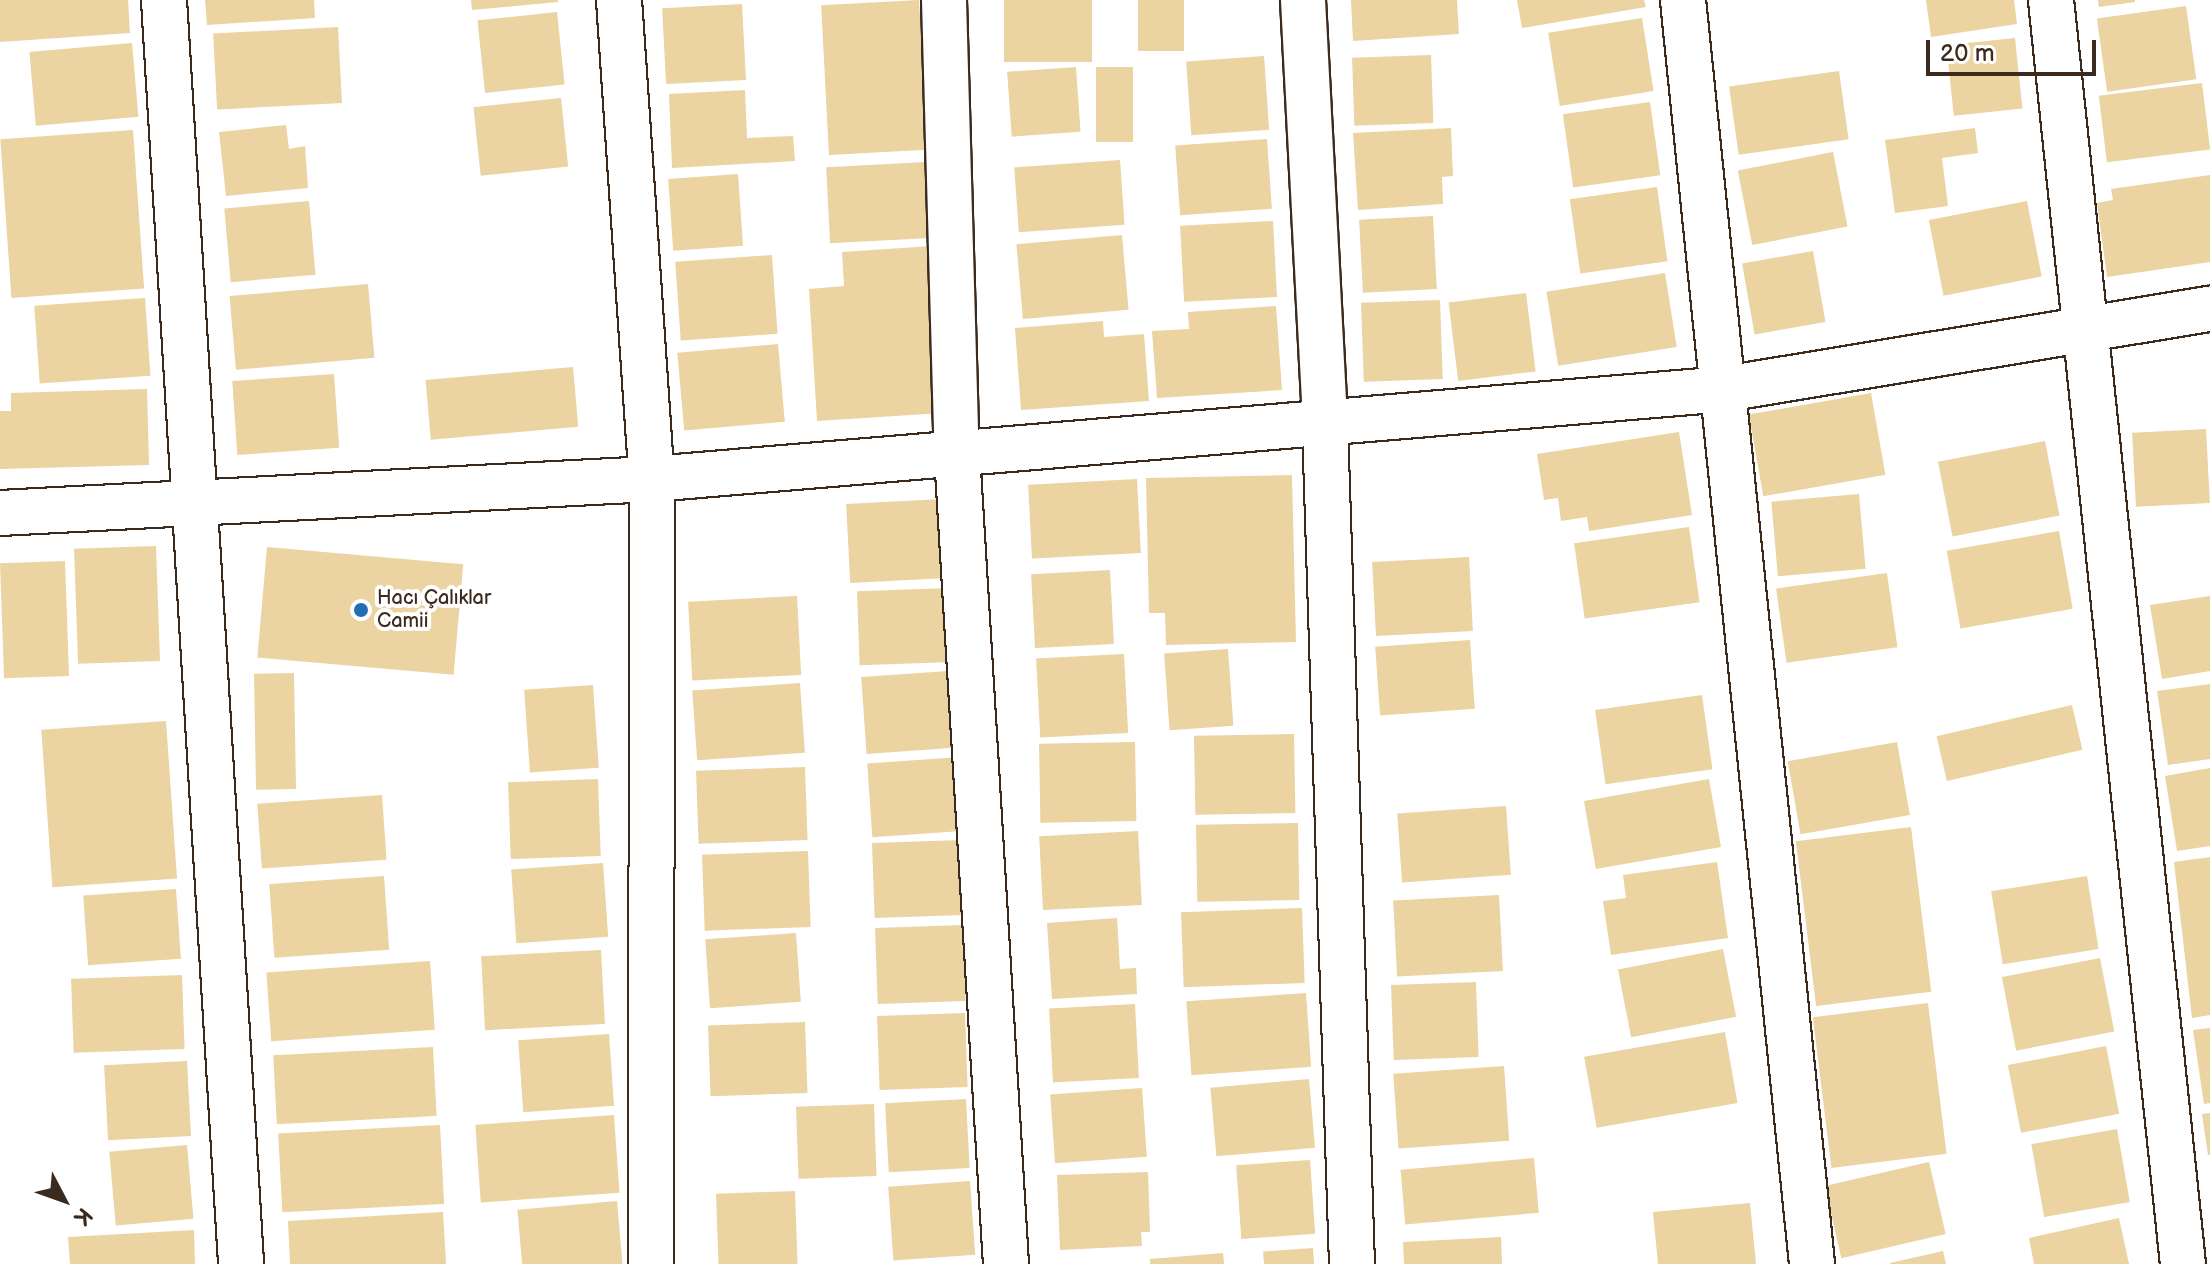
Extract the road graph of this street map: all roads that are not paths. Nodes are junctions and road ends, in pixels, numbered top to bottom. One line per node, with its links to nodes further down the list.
1 (164, 0): 13 (street)
2 (619, 0): 12 (street)
3 (944, 0): 11 (street)
4 (1303, 0): 10 (street)
5 (1683, 0): 9 (street)
6 (2051, 0): 8 (street)
7 (2210, 309): 8 (street)
8 (2089, 332): 9 (street); 20 (street)
9 (1725, 389): 10 (street); 19 (street)
10 (1325, 425): 11 (street); 18 (street)
11 (957, 454): 12 (street); 17 (street)
12 (652, 479): 13 (street); 16 (street)
13 (191, 502): 14 (street); 15 (street)
14 (0, 513)
15 (241, 1264)
16 (651, 1264)
17 (1006, 1264)
18 (1352, 1264)
19 (1812, 1264)
20 (2183, 1264)

